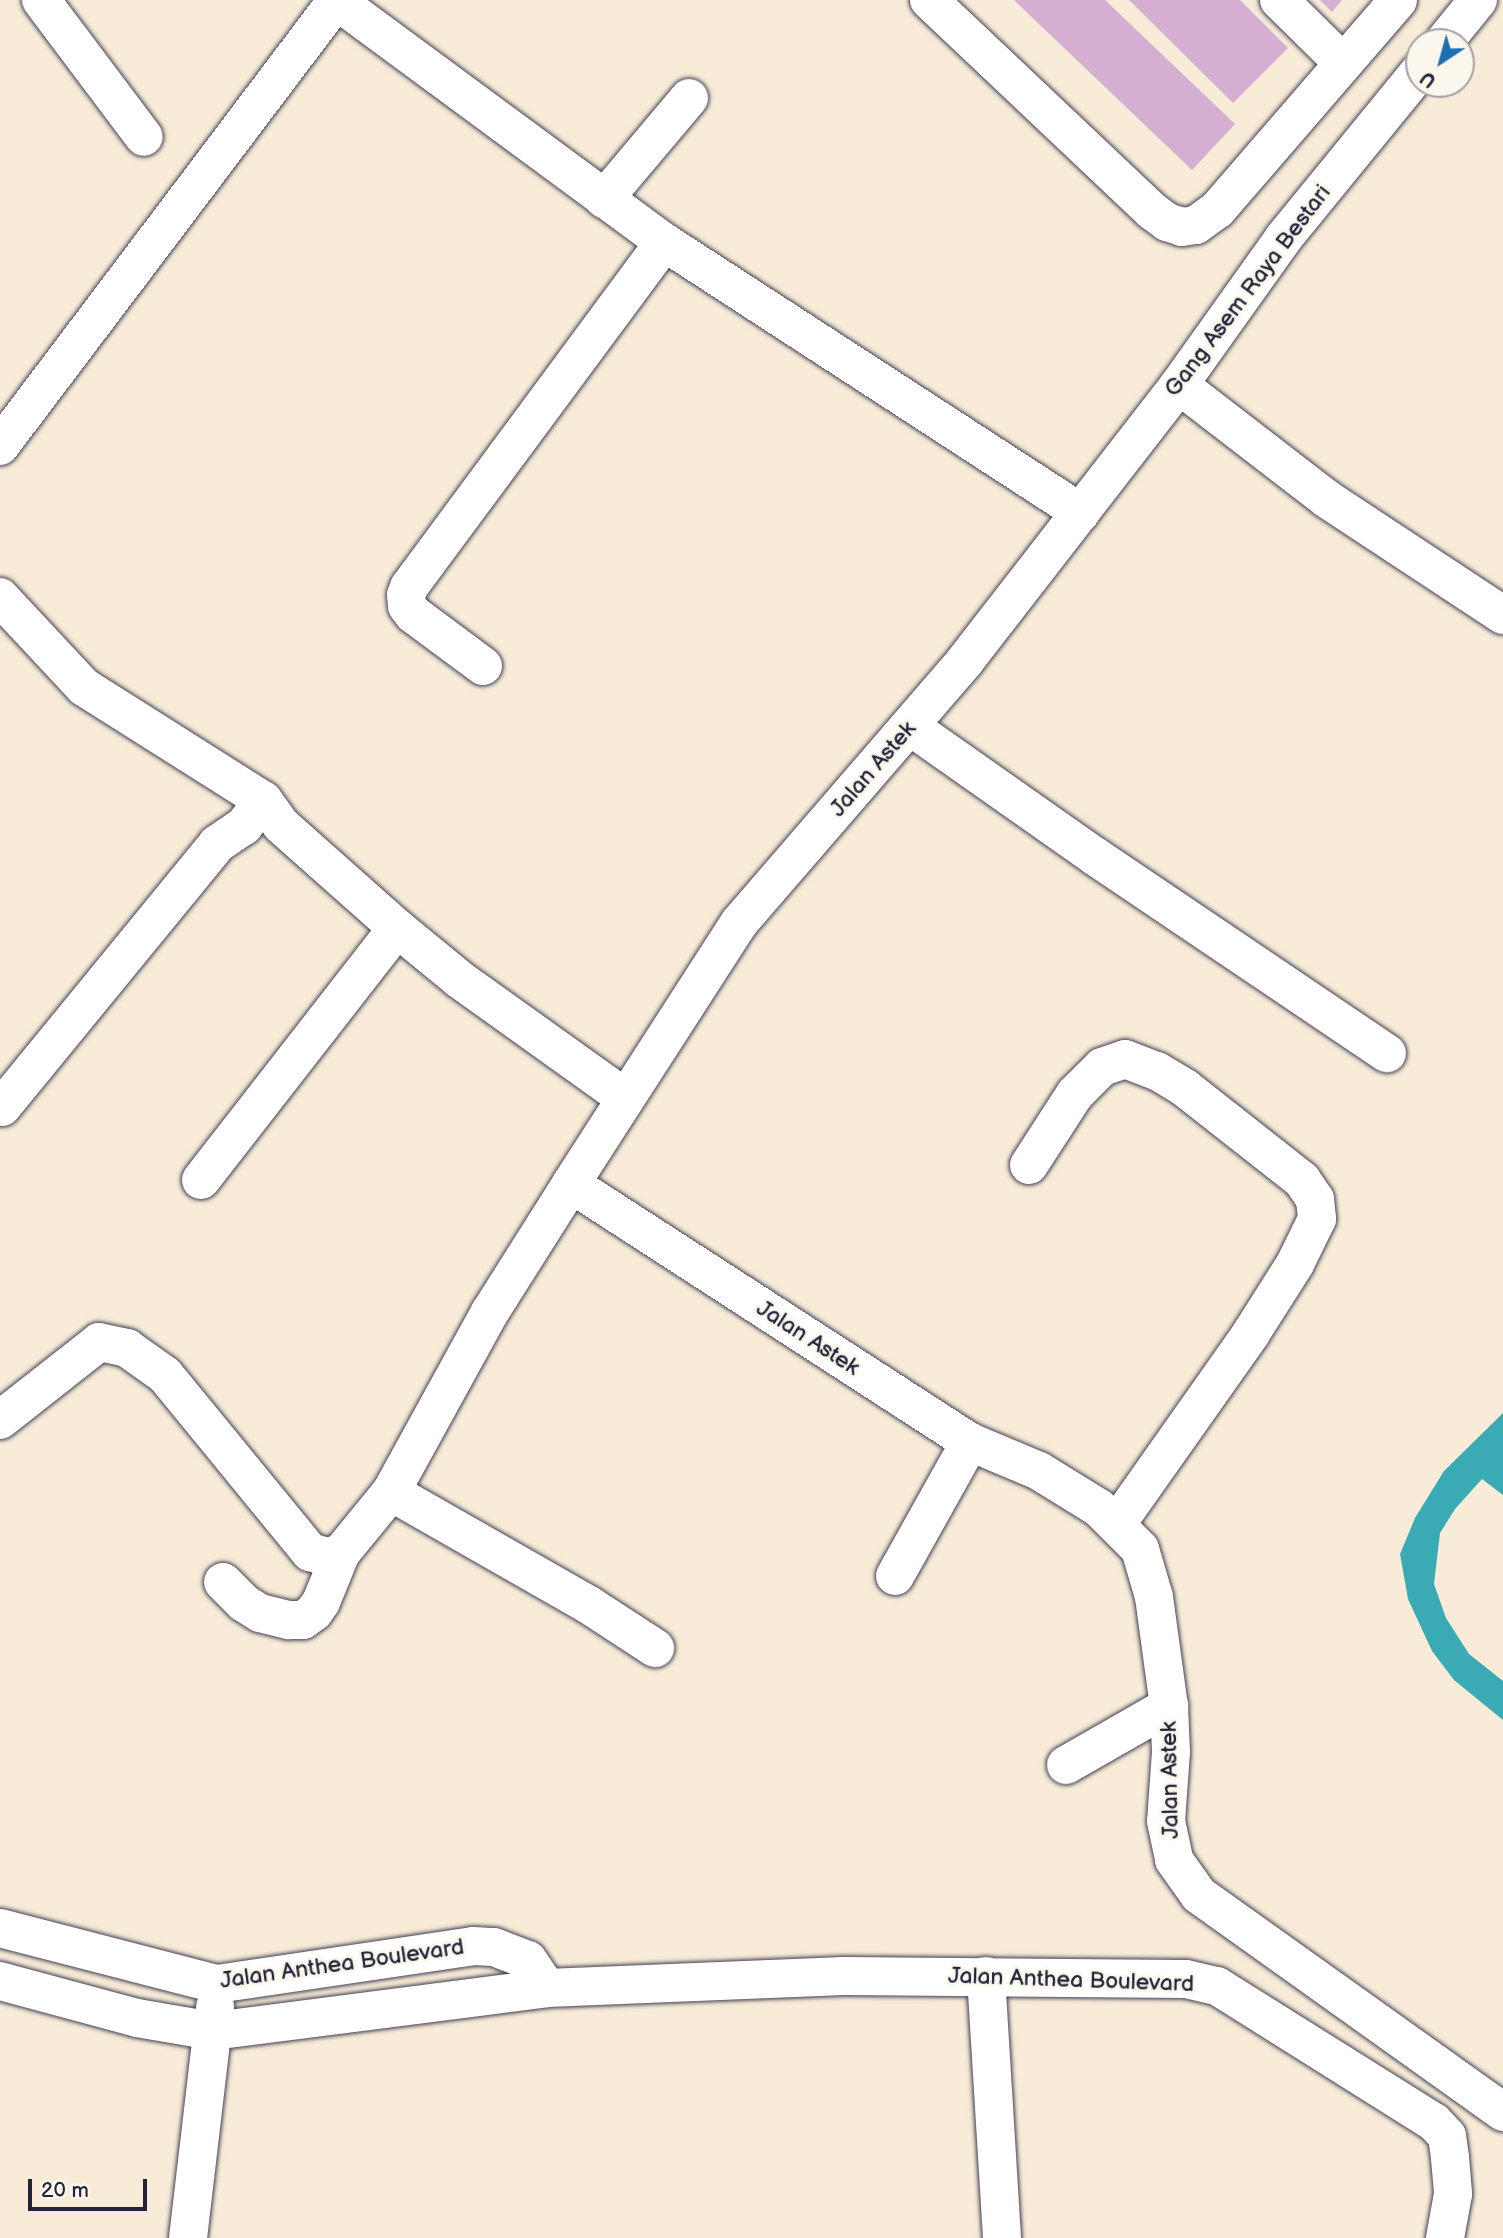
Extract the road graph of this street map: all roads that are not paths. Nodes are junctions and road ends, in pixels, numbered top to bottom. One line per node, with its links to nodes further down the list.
1 (41, 0): 11 (street)
2 (929, 0): 8 (street)
3 (1279, 0): 8 (street)
4 (1398, 0): 8 (street)
5 (1478, 0): 7 (street)
6 (337, 1): 12 (street); 15 (street)
7 (1455, 28)
8 (1343, 63)
9 (1405, 89): 14 (street, Gang Asem Raya Bestari)
10 (690, 99): 12 (street)
11 (144, 137)
12 (604, 199): 13 (street)
13 (664, 242): 16 (street); 19 (street)
14 (1179, 385): 16 (street, Gang Asem Raya Bestari); 18 (street)
15 (0, 446)
16 (1081, 513): 20 (street, Jalan Astek)
17 (0, 597): 21 (street)
18 (1503, 615)
19 (483, 666)
20 (911, 727): 23 (street); 24 (street, Jalan Astek)
21 (263, 800): 22 (street); 25 (street)
22 (397, 928): 24 (street); 27 (street)
23 (1387, 1053)
24 (625, 1098): 28 (street, Jalan Astek)
25 (2, 1107)
26 (1029, 1165): 32 (street)
27 (201, 1180)
28 (571, 1184): 30 (street, Jalan Astek); 31 (street)
29 (0, 1420): 33 (street)
30 (970, 1442): 32 (street, Jalan Astek); 34 (street)
31 (391, 1492): 33 (street); 36 (street)
32 (1116, 1525): 37 (street, Jalan Astek)
33 (341, 1553): 35 (street)
34 (895, 1576)
35 (223, 1582)
36 (655, 1648)
37 (1168, 1706): 38 (street); 45 (street, Jalan Astek)
38 (1066, 1765)
39 (0, 1928): 42 (street, Jalan Anthea Boulevard)
40 (986, 1976): 43 (street, Jalan Anthea Boulevard); 47 (street); 48 (street, Jalan Anthea Boulevard)
41 (0, 1981): 44 (street, Jalan Anthea Boulevard)
42 (217, 1984): 43 (street, Jalan Anthea Boulevard); 44 (street)
43 (547, 1988): 44 (street, Jalan Anthea Boulevard)
44 (213, 2031): 46 (street)
45 (1503, 2112)
46 (188, 2238)
47 (1002, 2238)
48 (1445, 2238)

